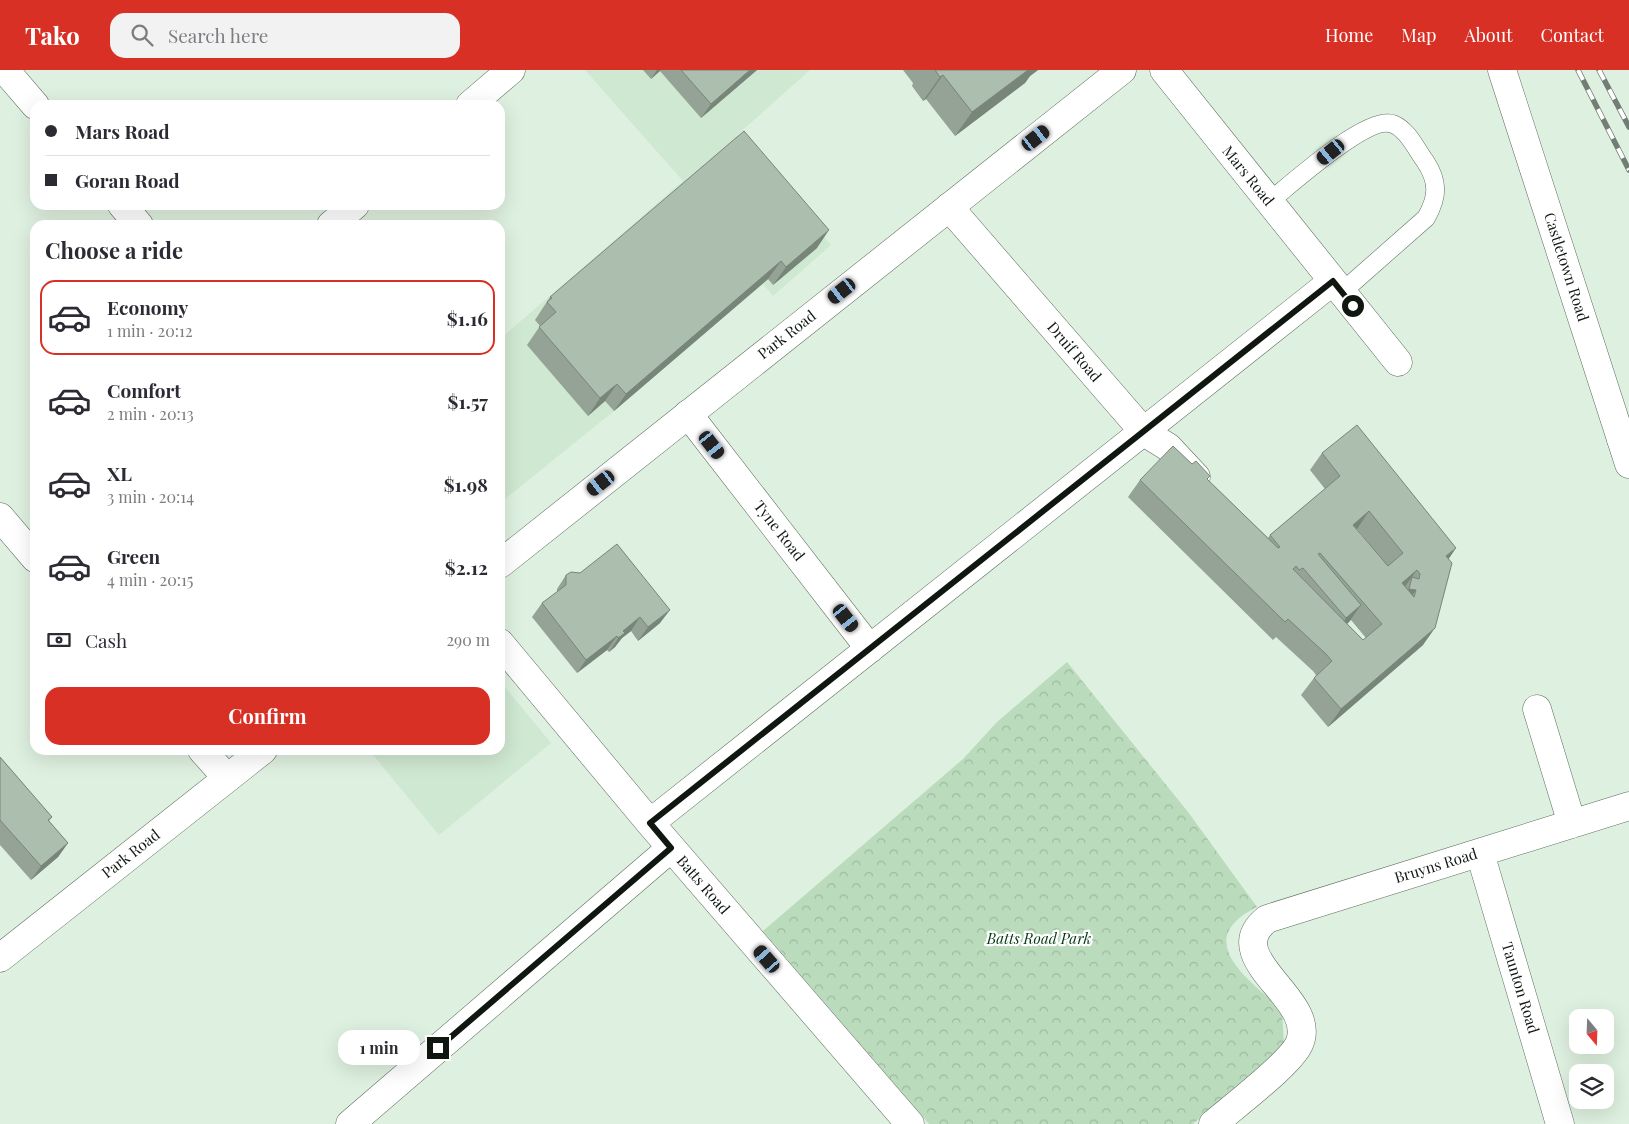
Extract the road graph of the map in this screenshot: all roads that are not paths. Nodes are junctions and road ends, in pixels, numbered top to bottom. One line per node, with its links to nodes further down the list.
1 (511, 70): 7 (street)
2 (1122, 70): 9 (street, Park Road)
3 (1164, 70): 8 (street, Mars Road)
4 (1502, 70): 18 (street, Castletown Road)
5 (11, 72): 6 (street)
6 (31, 100)
7 (476, 100)
8 (1269, 202): 14 (street, Mars Road); 14 (lane)
9 (949, 207): 16 (street, Park Road); 17 (street, Druif Road)
10 (126, 210): 12 (street)
11 (348, 210): 13 (street)
12 (135, 220)
13 (337, 220)
14 (1338, 287): 15 (street, Mars Road); 17 (street)
15 (1398, 362)
16 (688, 414): 22 (street, Park Road); 24 (street, Tyne Road)
17 (1144, 432): 19 (street, Druif Road); 24 (street)
18 (1626, 447)
19 (1207, 489)
20 (0, 517): 21 (street)
21 (30, 552)
22 (505, 560)
23 (505, 649): 30 (street, Batts Road)
24 (870, 649): 30 (street)
25 (1537, 710): 31 (street)
26 (206, 755): 28 (street)
27 (257, 755): 28 (street, Park Road)
28 (227, 778): 34 (street, Park Road)
29 (1629, 806): 31 (street, Bruyns Road)
30 (650, 823): 32 (street, Batts Road)
31 (1572, 824): 33 (street, Bruyns Road)
32 (671, 848): 35 (street); 36 (street, Batts Road)
33 (1480, 853): 37 (street, Bruyns Road); 38 (street, Taunton Road)
34 (0, 958)
35 (350, 1124)
36 (910, 1124)
37 (1213, 1124)
38 (1560, 1124)

